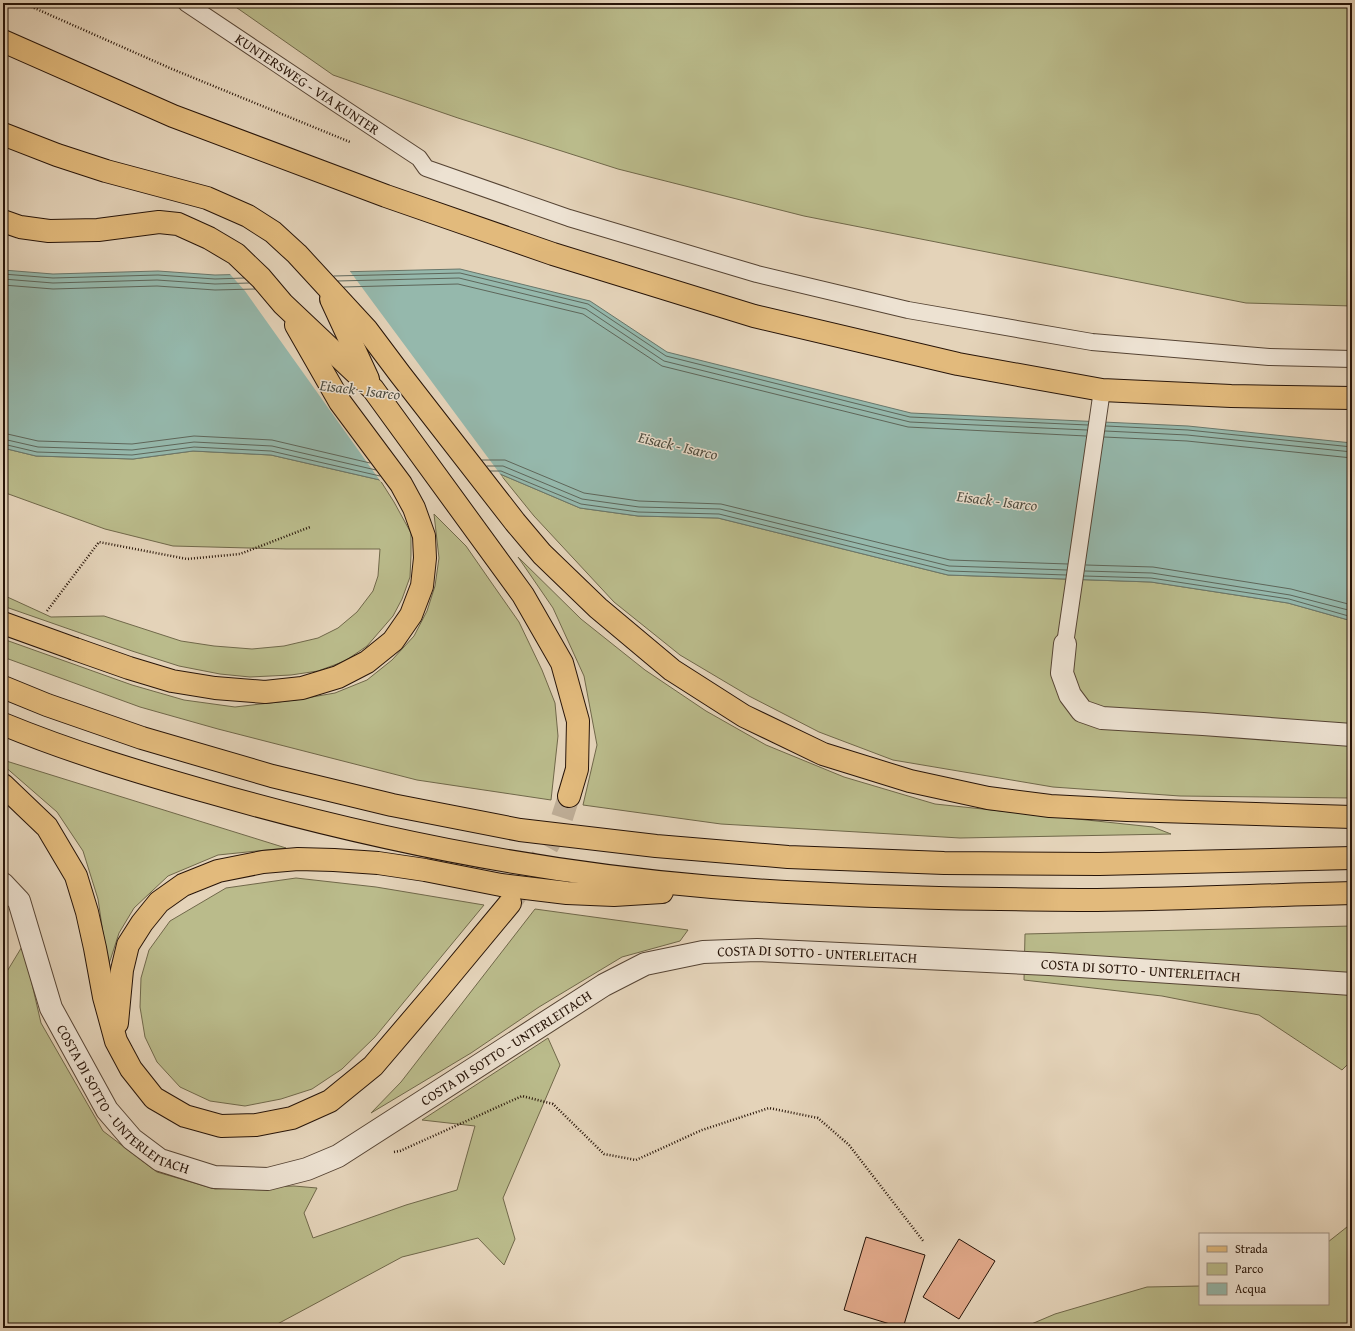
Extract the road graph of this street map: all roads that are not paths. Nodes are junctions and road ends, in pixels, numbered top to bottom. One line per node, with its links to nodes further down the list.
1 (186, 3): 7 (lane, KUNTERSWEG - VIA KUNTER)
2 (3, 41): 10 (main road)
3 (3, 134): 5 (main road)
4 (3, 222): 6 (main road)
5 (324, 284): 8 (main road); 18 (main road)
6 (283, 304): 8 (main road); 11 (main road, bridge)
7 (1352, 358)
8 (373, 389): 17 (main road)
9 (1352, 398): 10 (main road)
10 (1100, 400): 12 (lane)
11 (3, 623)
12 (1065, 644): 15 (street)
13 (3, 687): 19 (main road)
14 (3, 724): 21 (main road)
15 (1352, 735)
16 (3, 786): 25 (main road)
17 (569, 796)
18 (1352, 817)
19 (1352, 858)
20 (3, 884): 24 (street, COSTA DI SOTTO - UNTERLEITACH)
21 (712, 887): 22 (main road); 25 (main road)
22 (1352, 893)
23 (510, 903): 25 (main road)
24 (1352, 984)
25 (116, 1041)

